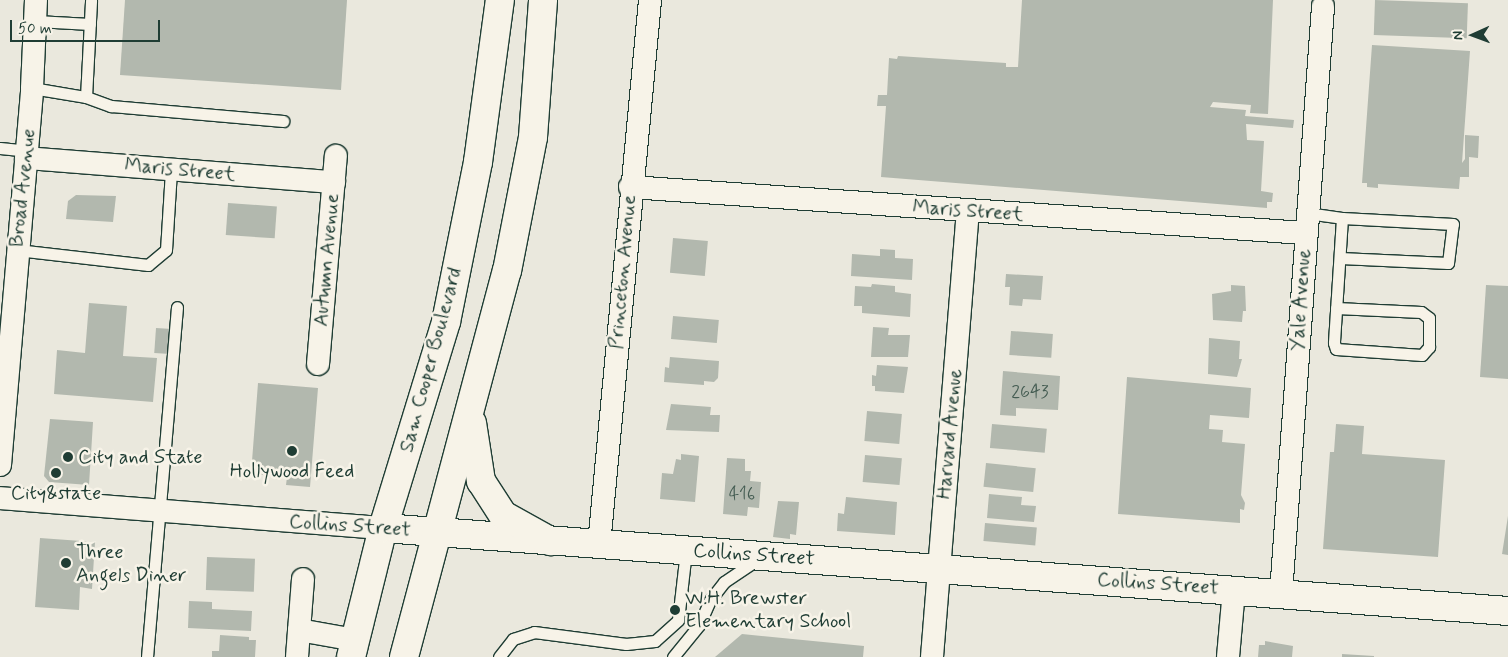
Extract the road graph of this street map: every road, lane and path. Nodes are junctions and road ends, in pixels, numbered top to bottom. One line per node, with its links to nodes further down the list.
1 (91, 0): 7 (lane)
2 (650, 0): 16 (street, Princeton Avenue)
3 (543, 4): 26 (main road)
4 (500, 6): 31 (main road, Sam Cooper Boulevard)
5 (1324, 6): 19 (street, Yale Avenue)
6 (36, 11): 7 (lane); 8 (street, Broad Avenue)
7 (90, 24): 9 (lane)
8 (32, 88): 9 (lane); 12 (street, Broad Avenue)
9 (86, 97): 10 (lane)
10 (283, 121)
11 (0, 148): 12 (lane)
12 (26, 154): 14 (street, Maris Street); 20 (street, Broad Avenue)
13 (336, 156): 15 (street, Autumn Avenue)
14 (171, 171): 15 (street, Maris Street); 20 (lane)
15 (334, 182): 25 (street, Autumn Avenue)
16 (630, 187): 17 (street, Maris Street); 34 (street, Princeton Avenue)
17 (968, 211): 19 (street, Maris Street); 37 (street, Harvard Avenue)
18 (1342, 218): 19 (lane); 21 (lane); 21 (lane)
19 (1306, 223): 40 (street, Yale Avenue)
20 (16, 250): 22 (street, Broad Avenue)
21 (1340, 258): 24 (lane)
22 (6, 307): 27 (street, Broad Avenue)
23 (177, 307): 30 (lane)
24 (1336, 308): 24 (lane)
25 (318, 364)
26 (472, 408): 32 (main road); 33 (main road)
27 (1, 431): 28 (street, Broad Avenue)
28 (0, 465)
29 (0, 498): 30 (street, Collins Street)
30 (158, 511): 31 (street, Collins Street); 44 (lane)
31 (383, 528): 32 (main road, Collins Street); 43 (main road, Sam Cooper Boulevard)
32 (438, 533): 33 (main road, Collins Street); 46 (main road)
33 (550, 541): 34 (main road, Collins Street)
34 (599, 545): 35 (main road, Collins Street)
35 (686, 551): 36 (main road, Collins Street); 47 (lane)
36 (764, 556): 37 (main road, Collins Street); 48 (lane)
37 (939, 567): 39 (main road, Collins Street); 49 (street, Harvard Avenue)
38 (303, 579): 42 (street)
39 (1234, 590): 40 (main road, Collins Street); 50 (street)
40 (1281, 594): 41 (main road, Collins Street)
41 (1508, 611)
42 (299, 630): 43 (street); 45 (street)
43 (353, 648)
44 (147, 657)
45 (297, 657)
46 (404, 657)
47 (499, 657)
48 (674, 657)
49 (932, 657)
50 (1228, 657)

